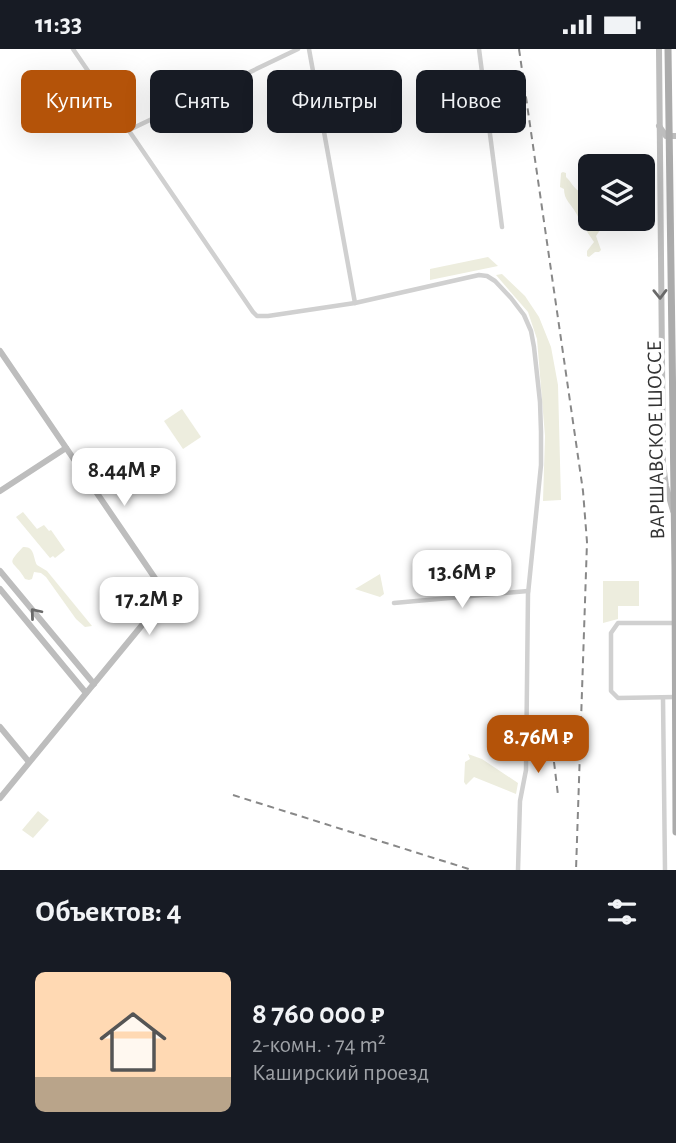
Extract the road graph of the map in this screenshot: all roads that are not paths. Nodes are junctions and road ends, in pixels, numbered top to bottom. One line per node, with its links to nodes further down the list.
1 (73, 49): 7 (street)
2 (298, 49): 10 (street)
3 (309, 49): 14 (street)
4 (479, 49): 13 (street)
5 (659, 49): 8 (street); 9 (street)
6 (668, 49): 8 (main road, ВАРШАВСКОЕ ШОССЕ)
7 (88, 70)
8 (671, 95): 12 (main road, ВАРШАВСКОЕ ШОССЕ)
9 (658, 124): 12 (street); 18 (street, one-way to 18)
10 (136, 127)
11 (131, 133): 14 (street)
12 (673, 136): 18 (main road, ВАРШАВСКОЕ ШОССЕ)
13 (502, 227)
14 (355, 303): 23 (street)
15 (0, 351): 16 (street)
16 (66, 447): 17 (street); 20 (street)
17 (0, 491)
18 (674, 513): 27 (main road, ВАРШАВСКОЕ ШОССЕ)
19 (0, 571): 28 (street, one-way to 19)
20 (161, 587): 24 (street); 25 (street)
21 (0, 589): 29 (street)
22 (178, 590): 24 (street)
23 (528, 591): 26 (street); 38 (street)
24 (171, 593): 25 (street)
25 (161, 601): 28 (street)
26 (394, 603)
27 (675, 627): 30 (street); 31 (main road, ВАРШАВСКОЕ ШОССЕ)
28 (94, 684): 29 (street)
29 (86, 693): 33 (street)
30 (663, 698): 31 (street); 35 (street)
31 (676, 698): 36 (main road, ВАРШАВСКОЕ ШОССЕ)
32 (0, 727): 33 (street)
33 (29, 762): 34 (street)
34 (0, 798)
35 (663, 816): 36 (street); 39 (street)
36 (676, 816): 37 (main road, ВАРШАВСКОЕ ШОССЕ)
37 (676, 832)
38 (518, 870)
39 (665, 870)

